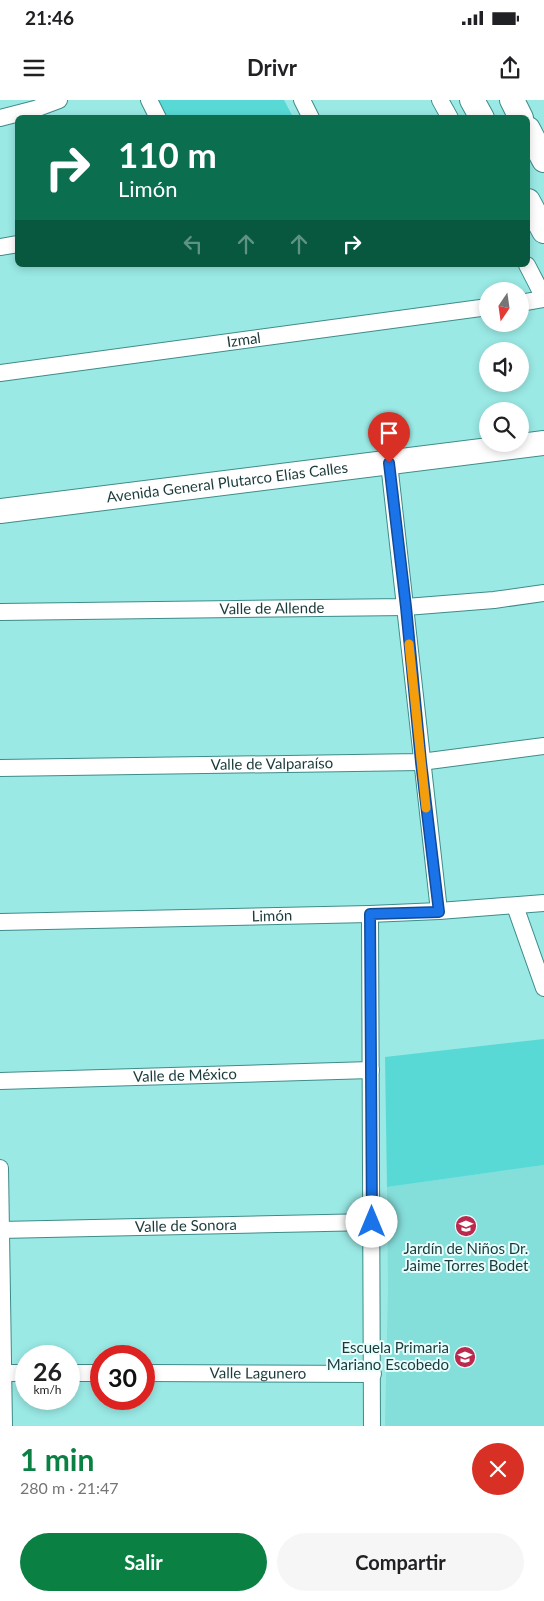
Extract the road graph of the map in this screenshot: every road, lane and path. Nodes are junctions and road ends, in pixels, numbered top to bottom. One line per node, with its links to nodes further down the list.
1 (59, 100): 10 (street)
2 (149, 100): 6 (street)
3 (302, 100): 7 (street)
4 (440, 100): 8 (street)
5 (512, 100): 9 (street)
6 (156, 115)
7 (310, 115)
8 (448, 115)
9 (520, 115)
10 (0, 118)
11 (530, 133): 12 (street)
12 (544, 160)
13 (530, 205): 14 (street)
14 (544, 231)
15 (15, 244): 16 (street)
16 (0, 247)
17 (528, 267): 18 (street)
18 (544, 299): 19 (street)
19 (529, 302)
20 (479, 308): 21 (street, Izmal)
21 (0, 373)
22 (544, 443): 23 (street, Avenida General Plutarco Elías Calles)
23 (389, 463): 24 (street, Avenida General Plutarco Elías Calles); 26 (street)
24 (0, 511)
25 (544, 593): 26 (street, Valle de Allende)
26 (406, 607): 27 (street, Valle de Allende); 29 (street)
27 (0, 612)
28 (544, 746): 29 (street, Valle de Valparaíso)
29 (421, 762): 30 (street, Valle de Valparaíso); 33 (street)
30 (0, 768)
31 (544, 903): 32 (street, Limón)
32 (515, 906): 33 (street, Limón); 36 (street)
33 (439, 912): 34 (street, Limón)
34 (370, 914): 35 (street, Limón); 37 (street)
35 (0, 922)
36 (543, 982)
37 (371, 1070): 38 (street, Valle de México); 40 (street)
38 (0, 1082)
39 (0, 1168): 41 (street)
40 (372, 1222): 41 (street, Valle de Sonora); 45 (street)
41 (0, 1230): 42 (street)
42 (2, 1373): 43 (street); 46 (street)
43 (15, 1373)
44 (155, 1373): 45 (street, Valle Lagunero)
45 (373, 1374): 47 (street)
46 (4, 1426)
47 (372, 1426)

